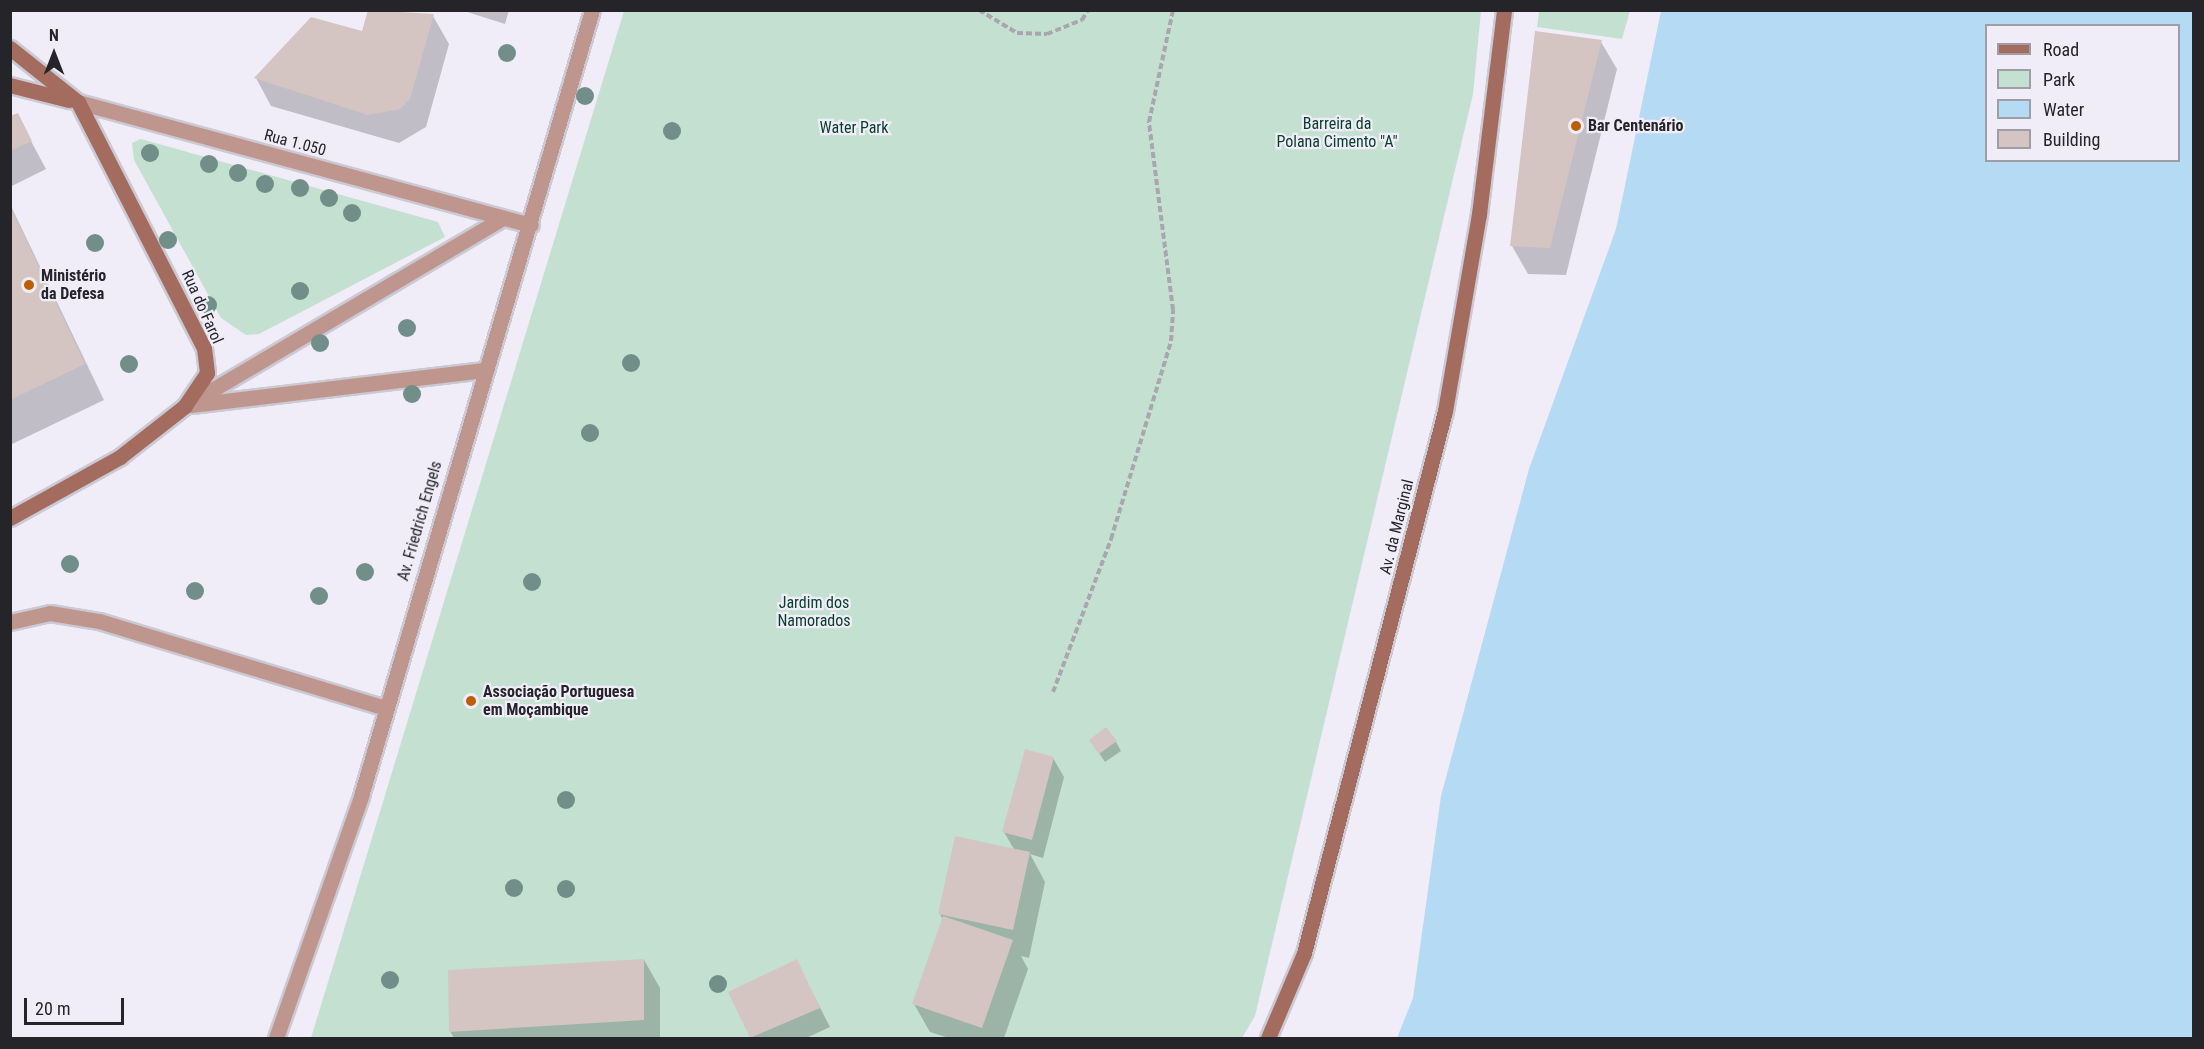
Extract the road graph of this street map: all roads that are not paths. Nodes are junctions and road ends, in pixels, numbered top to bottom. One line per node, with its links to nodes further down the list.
1 (592, 10): 7 (street, Av. Friedrich Engels)
2 (1504, 10): 14 (main road, Av. da Marginal)
3 (10, 48): 5 (main road)
4 (10, 85): 5 (main road)
5 (78, 102): 6 (street, Rua 1.050); 9 (main road, Rua do Farol)
6 (503, 218): 7 (street, Rua 1.050); 9 (street)
7 (531, 225): 8 (street, Av. Friedrich Engels)
8 (484, 370): 9 (street); 12 (street, Av. Friedrich Engels)
9 (185, 406): 10 (main road, Rua do Farol)
10 (10, 518)
11 (10, 622): 12 (street)
12 (385, 708): 13 (street, Av. Friedrich Engels)
13 (276, 1038)
14 (1268, 1038)

